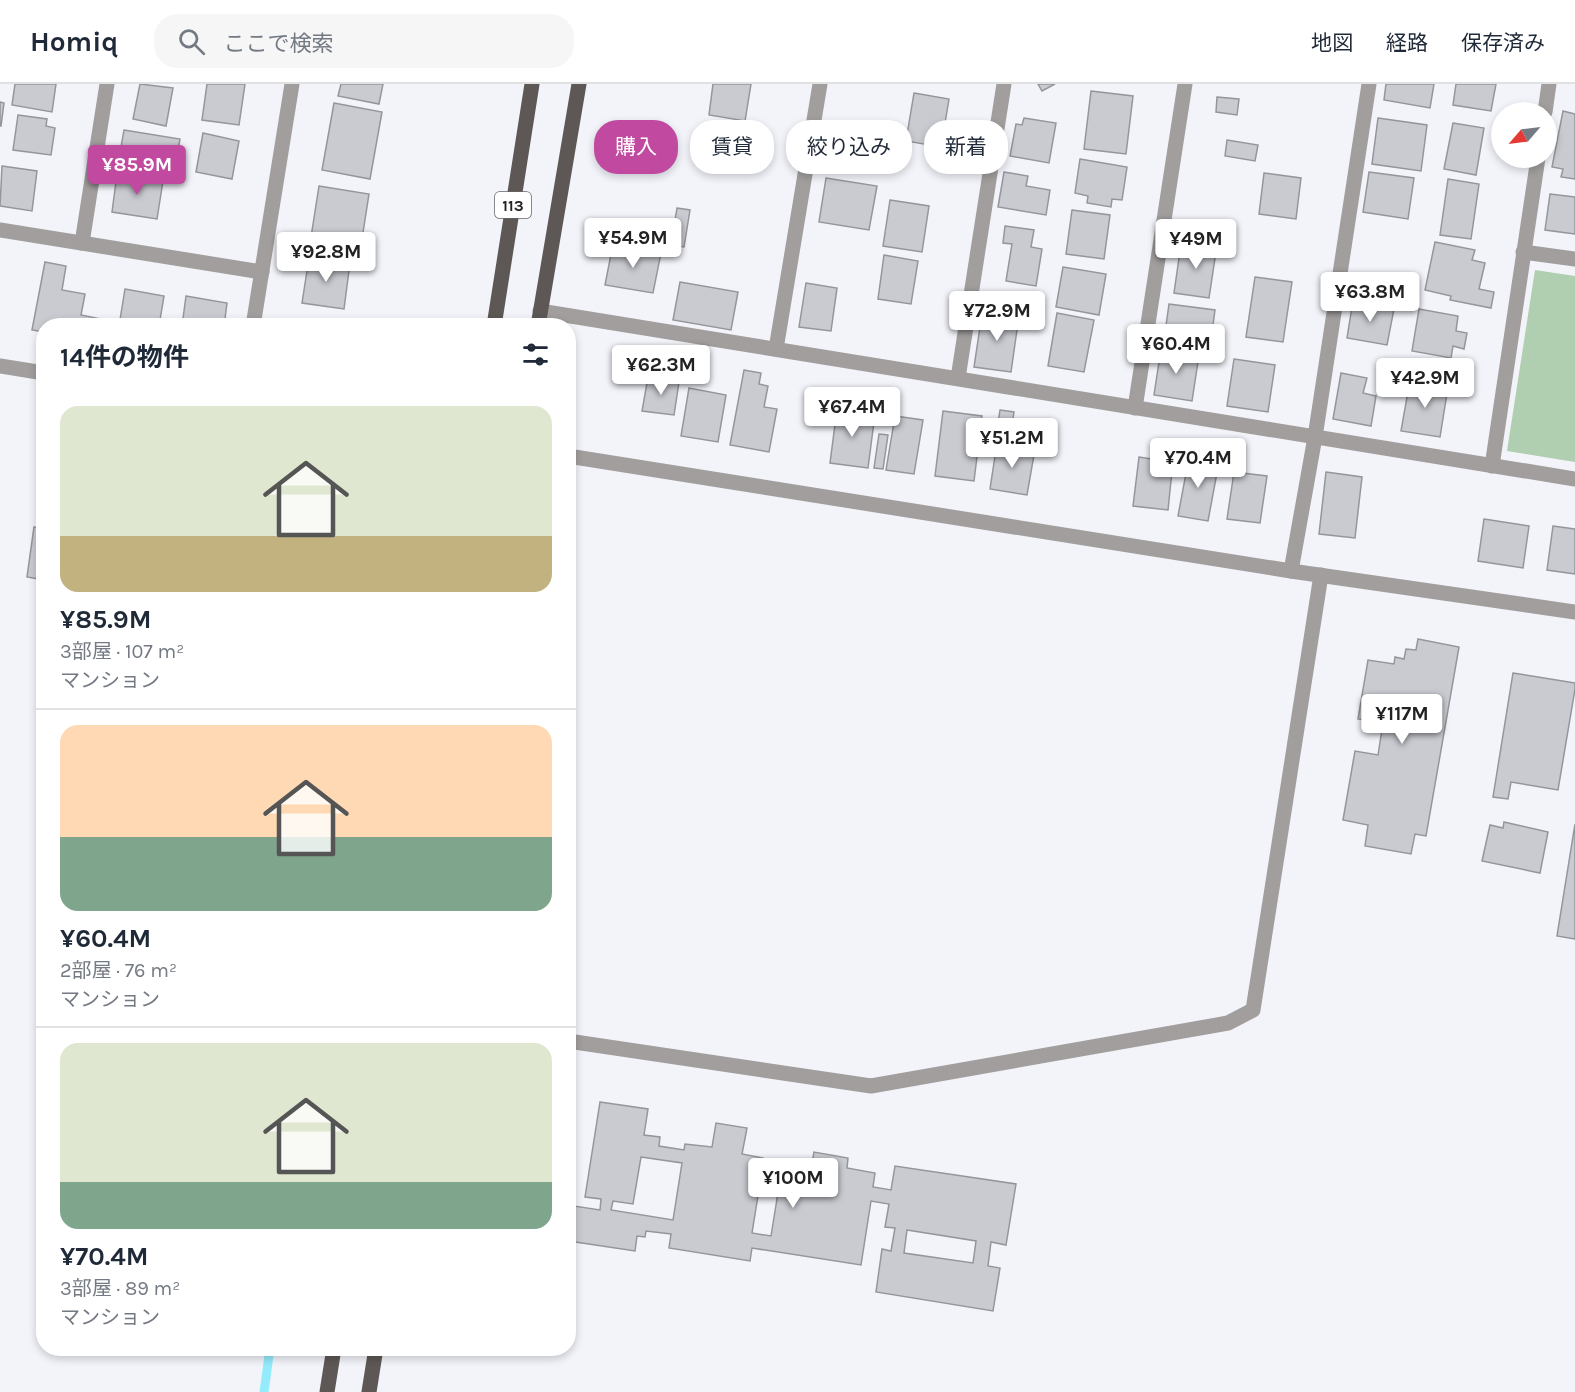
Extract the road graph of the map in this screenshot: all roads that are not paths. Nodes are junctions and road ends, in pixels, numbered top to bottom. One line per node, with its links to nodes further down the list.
1 (107, 84): 13 (street)
2 (292, 84): 16 (street)
3 (532, 84): 18 (main road, 113)
4 (579, 84): 19 (main road, 113)
5 (820, 84): 21 (street)
6 (1004, 84): 24 (street)
7 (1185, 84): 25 (street)
8 (1369, 84): 26 (street)
9 (1549, 84): 10 (street)
10 (1546, 102)
11 (1536, 168): 14 (street)
12 (0, 230): 13 (street)
13 (82, 243): 16 (street)
14 (1522, 252): 15 (street); 28 (street)
15 (1575, 259)
16 (261, 272): 17 (street)
17 (255, 318)
18 (495, 318)
19 (539, 318)
20 (576, 319): 21 (street)
21 (776, 349): 24 (street)
22 (0, 366): 23 (street)
23 (36, 372)
24 (958, 378): 25 (street)
25 (1135, 408): 26 (street)
26 (1315, 437): 28 (street); 30 (street)
27 (576, 457): 30 (street)
28 (1492, 466): 29 (street)
29 (1575, 479)
30 (1291, 571): 31 (street)
31 (1321, 575): 32 (street); 33 (street)
32 (1575, 612)
33 (576, 1042)
34 (333, 1356): 36 (main road)
35 (375, 1356): 37 (main road)
36 (327, 1392)
37 (369, 1392)

